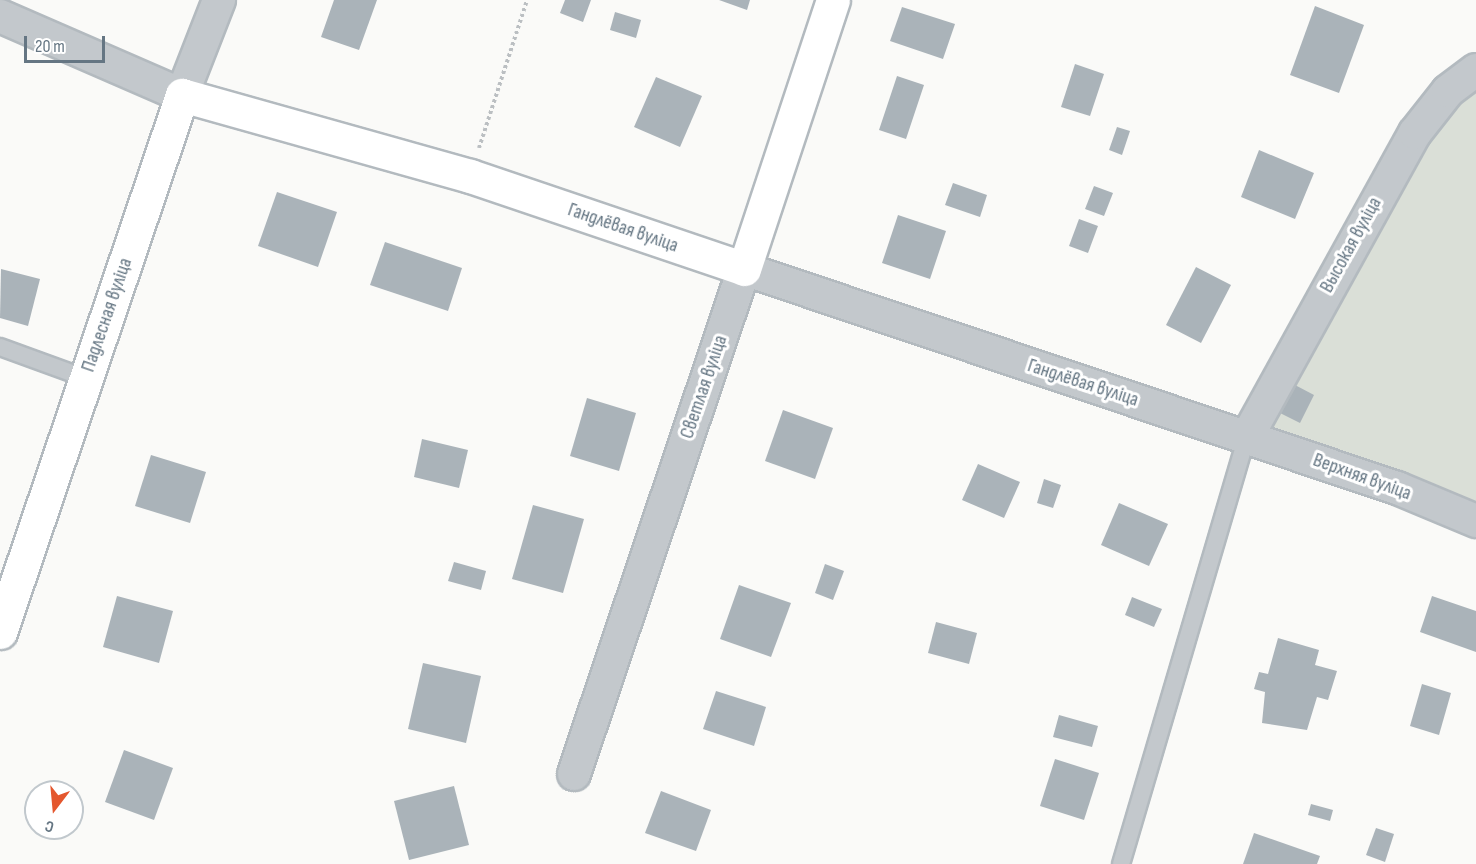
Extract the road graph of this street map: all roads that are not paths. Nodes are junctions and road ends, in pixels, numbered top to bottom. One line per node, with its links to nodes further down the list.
1 (219, 0): 5 (street, Падлесная вуліца)
2 (833, 0): 6 (street, Светлая вуліца)
3 (0, 16): 5 (street, Гандлёвая вуліца)
4 (1476, 70): 9 (street, Высокая вуліца)
5 (182, 95): 6 (street, Гандлёвая вуліца); 8 (street, Падлесная вуліца)
6 (744, 269): 9 (street, Гандлёвая вуліца); 12 (street, Светлая вуліца)
7 (0, 347): 8 (lane)
8 (85, 378): 11 (street, Падлесная вуліца)
9 (1247, 436): 10 (street, Верхняя вуліца); 13 (lane)
10 (1476, 521)
11 (0, 632)
12 (574, 774)
13 (1121, 864)

